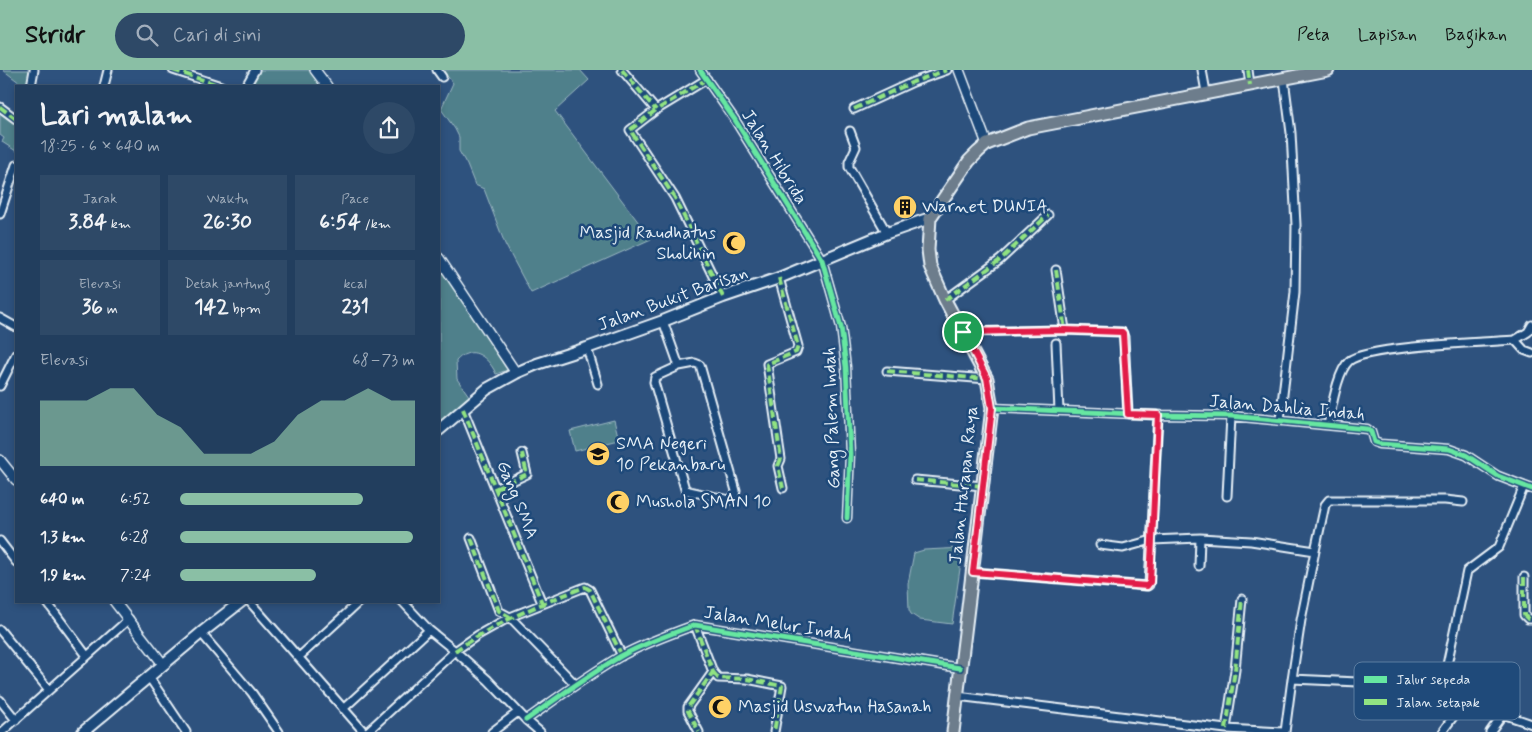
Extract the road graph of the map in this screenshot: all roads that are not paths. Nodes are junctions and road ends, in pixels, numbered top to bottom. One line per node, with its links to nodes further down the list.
1 (34, 70): 17 (street)
2 (108, 70): 18 (street)
3 (173, 70): 19 (street)
4 (255, 70): 20 (street)
5 (315, 70): 21 (street)
6 (437, 70): 14 (street)
7 (622, 70): 26 (street)
8 (700, 70): 16 (street, Jalan Hibrida)
9 (947, 70): 25 (street)
10 (959, 70): 29 (street)
11 (1202, 70): 23 (street)
12 (1248, 70): 22 (street)
13 (1328, 70): 15 (main road)
14 (442, 77)
15 (1284, 79): 22 (main road); 64 (street)
16 (706, 80): 26 (street); 36 (street, Jalan Hibrida)
17 (31, 85)
18 (104, 85)
19 (218, 85)
20 (247, 85)
21 (325, 85)
22 (1250, 85): 23 (main road)
23 (1206, 92): 29 (main road)
24 (0, 107): 27 (street)
25 (854, 109)
26 (656, 110): 39 (street)
27 (15, 118)
28 (850, 131): 34 (street)
29 (986, 144): 33 (main road)
30 (15, 167): 31 (street)
31 (0, 214)
32 (1048, 215): 40 (street)
33 (930, 218): 34 (main road, Jalan Bukit Barisan); 40 (main road, Jalan Harapan Raya)
34 (887, 233): 36 (main road, Jalan Bukit Barisan)
35 (440, 259): 54 (street)
36 (822, 260): 38 (main road, Jalan Bukit Barisan); 78 (street, Gang Palem Indah)
37 (1056, 270): 45 (street)
38 (779, 278): 39 (main road, Jalan Bukit Barisan); 74 (street)
39 (723, 297): 42 (main road, Jalan Bukit Barisan)
40 (945, 300): 46 (main road, Jalan Harapan Raya)
41 (0, 318): 44 (street)
42 (663, 321): 49 (main road, Jalan Bukit Barisan); 52 (street)
43 (1532, 325): 47 (street)
44 (15, 326)
45 (1065, 330): 46 (street); 61 (street)
46 (963, 332): 55 (main road, Jalan Harapan Raya)
47 (1516, 340): 50 (street); 65 (street)
48 (1056, 343): 60 (street)
49 (587, 348): 54 (main road, Jalan Bukit Barisan); 56 (street)
50 (1532, 353)
51 (15, 356): 57 (street)
52 (679, 366): 52 (street)
53 (887, 371): 55 (street)
54 (516, 372): 59 (main road, Jalan Bukit Barisan)
55 (987, 378): 58 (main road, Jalan Harapan Raya)
56 (598, 384)
57 (0, 386)
58 (992, 408): 60 (street, Jalan Dahlia Indah); 71 (main road, Jalan Harapan Raya)
59 (463, 409): 66 (main road, Jalan Bukit Barisan); 73 (street, Gang SMA)
60 (1059, 410): 61 (street, Jalan Dahlia Indah)
61 (1128, 414): 62 (street, Jalan Dahlia Indah)
62 (1158, 415): 63 (street, Jalan Dahlia Indah); 81 (street)
63 (1231, 416): 64 (street, Jalan Dahlia Indah); 76 (street)
64 (1280, 420): 65 (street, Jalan Dahlia Indah)
65 (1328, 425): 72 (street, Jalan Dahlia Indah)
66 (440, 429)
67 (522, 453): 73 (street)
68 (0, 460): 69 (street)
69 (15, 479)
70 (915, 480): 71 (street)
71 (983, 486): 87 (main road, Jalan Harapan Raya)
72 (1524, 486): 75 (street, Jalan Dahlia Indah); 108 (street)
73 (497, 488): 95 (street, Gang SMA)
74 (782, 488)
75 (1532, 489)
76 (1228, 496)
77 (1463, 502): 84 (street)
78 (847, 518)
79 (471, 538): 97 (street)
80 (1200, 538): 81 (street); 84 (street); 86 (street)
81 (1152, 540): 83 (street); 87 (street)
82 (0, 541): 85 (street)
83 (1100, 545)
84 (1315, 551): 113 (street)
85 (15, 561)
86 (1199, 566)
87 (973, 572): 110 (main road, Jalan Harapan Raya)
88 (1524, 577): 99 (street)
89 (1242, 598): 127 (street)
90 (47, 603): 105 (street)
91 (116, 603): 98 (street)
92 (250, 603): 107 (street)
93 (358, 603): 107 (street)
94 (404, 603): 102 (street)
95 (542, 603): 97 (street); 106 (street)
96 (231, 605): 103 (main road)
97 (510, 617): 104 (street); 115 (street)
98 (129, 619): 105 (street); 109 (street)
99 (1532, 619)
100 (695, 624): 106 (street, Jalan Melur Indah); 110 (street, Jalan Melur Indah); 111 (street)
101 (0, 630): 116 (street)
102 (429, 630): 104 (street); 119 (street)
103 (201, 633): 109 (main road); 131 (street)
104 (455, 651): 120 (street); 132 (street)
105 (87, 656): 116 (street)
106 (622, 656): 115 (street, Jalan Melur Indah)
107 (299, 657): 119 (street)
108 (1448, 662)
109 (164, 664): 112 (main road)
110 (960, 668): 117 (main road, Jalan Harapan Raya)
111 (714, 672): 135 (street); 136 (street)
112 (149, 677): 128 (street); 130 (main road)
113 (1292, 679): 114 (street); 138 (street)
114 (1354, 682)
115 (575, 684): 122 (street, Jalan Melur Indah)
116 (49, 690): 121 (street)
117 (957, 696): 127 (street); 137 (main road, Jalan Harapan Raya)
118 (0, 700): 121 (street)
119 (343, 709): 132 (street)
120 (518, 712): 122 (street); 133 (street)
121 (16, 720): 129 (street)
122 (526, 720): 134 (street)
123 (1451, 720): 139 (street)
124 (1499, 720): 140 (street)
125 (1520, 720): 126 (street)
126 (1532, 724)
127 (1226, 729): 138 (street)
128 (183, 731)
129 (2, 732)
130 (83, 732)
131 (278, 732)
132 (366, 732)
133 (492, 732)
134 (540, 732)
135 (699, 732)
136 (774, 732)
137 (953, 732)
138 (1284, 732)
139 (1442, 732)
140 (1490, 732)

